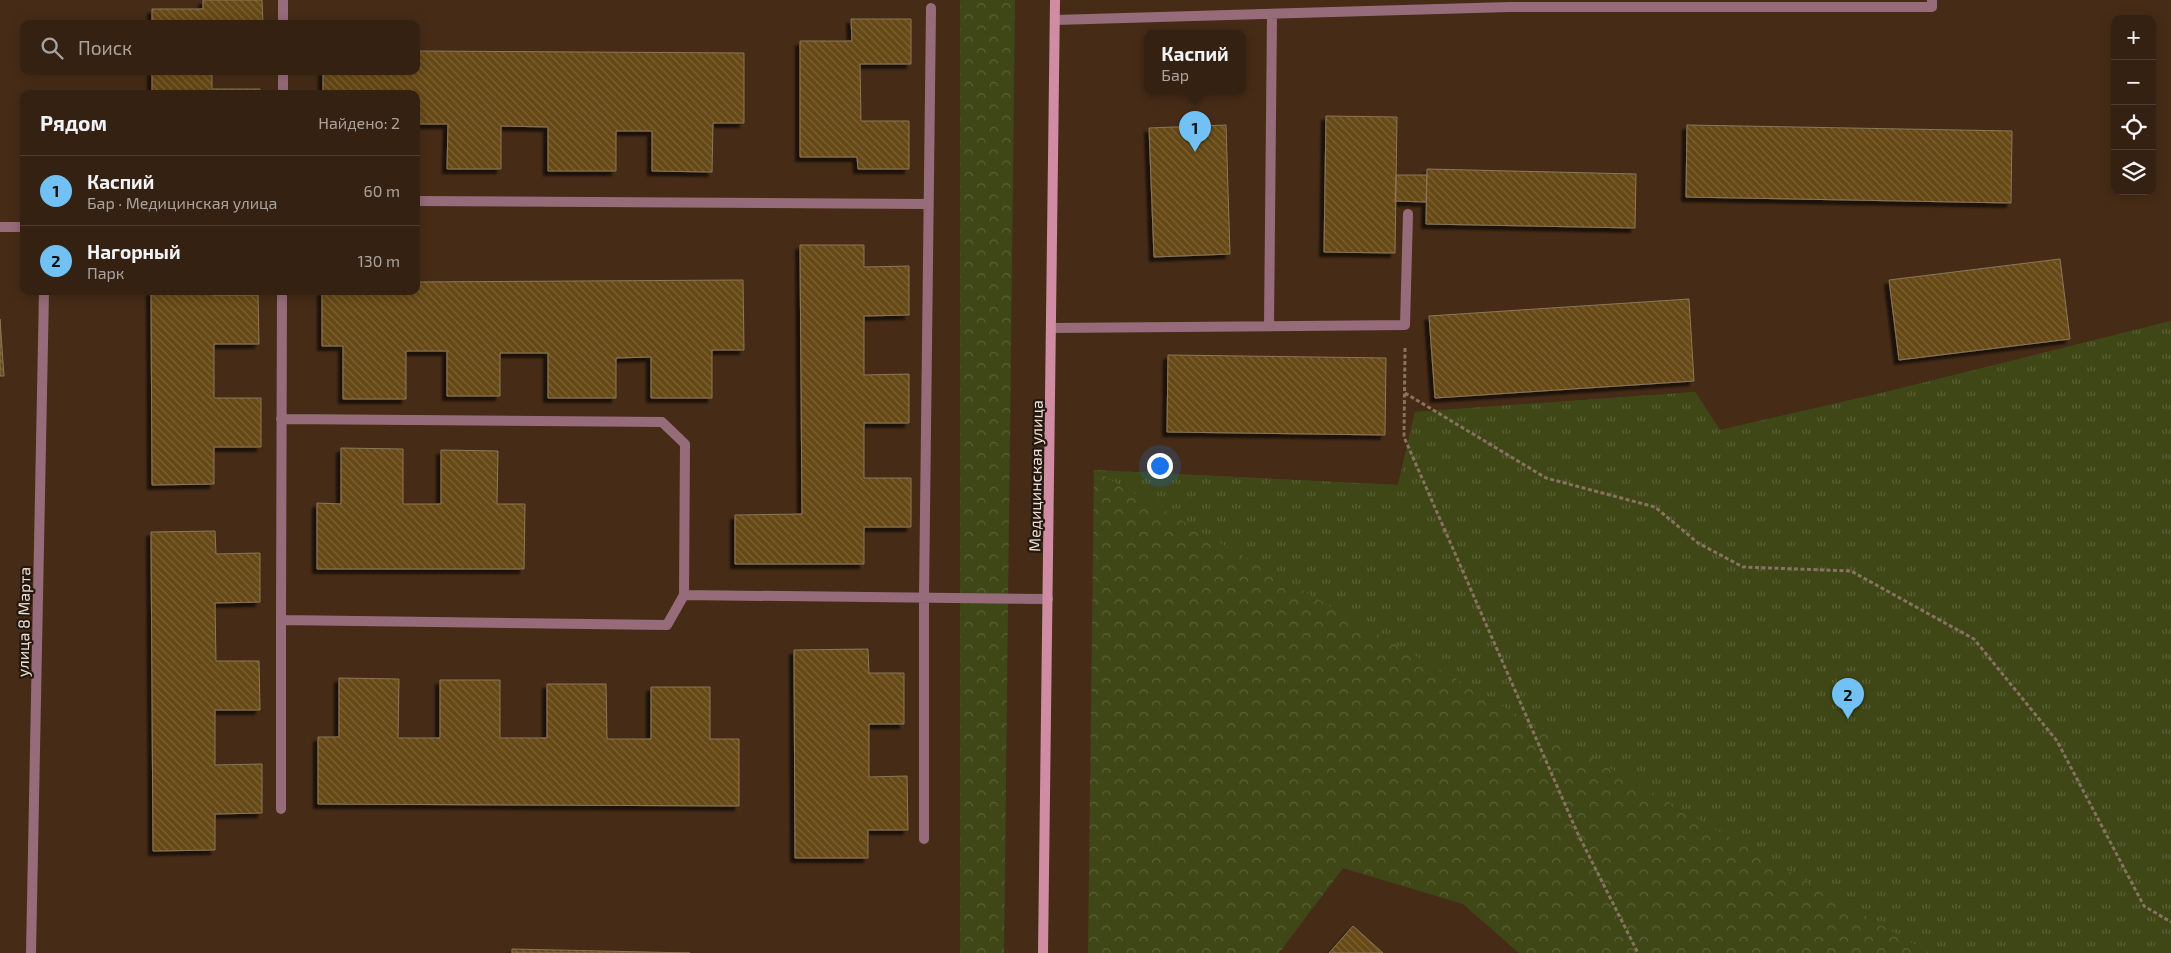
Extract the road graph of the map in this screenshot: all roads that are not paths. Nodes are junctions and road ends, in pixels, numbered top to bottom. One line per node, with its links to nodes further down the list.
1 (283, 0): 6 (street)
2 (1055, 0): 7 (main road, Медицинская улица)
3 (1932, 0): 5 (street)
4 (931, 8): 11 (street)
5 (1272, 14): 7 (street); 17 (street)
6 (283, 20)
7 (1055, 20): 18 (main road, Медицинская улица)
8 (283, 75): 9 (street)
9 (283, 90)
10 (420, 201): 11 (street)
11 (928, 204): 21 (street)
12 (1408, 214): 17 (street)
13 (0, 227): 14 (street)
14 (20, 227)
15 (44, 295): 26 (street, улица 8 Марта)
16 (282, 295): 19 (street)
17 (1269, 326): 18 (street)
18 (1051, 328): 22 (main road, Медицинская улица)
19 (281, 419): 20 (street); 23 (street)
20 (684, 594): 21 (street); 23 (street)
21 (924, 598): 22 (street); 25 (street)
22 (1048, 599): 27 (main road, Медицинская улица)
23 (281, 620): 24 (street)
24 (281, 809)
25 (924, 839)
26 (31, 953)
27 (1044, 953)

